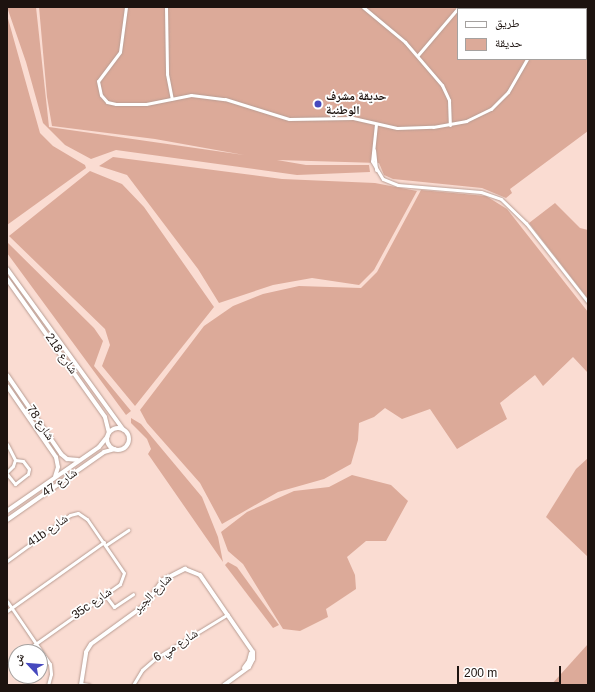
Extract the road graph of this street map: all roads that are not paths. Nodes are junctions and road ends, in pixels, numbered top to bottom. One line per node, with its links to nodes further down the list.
1 (126, 7): 7 (street)
2 (166, 7): 7 (street)
3 (363, 7): 5 (street)
4 (457, 8): 5 (street)
5 (418, 55): 9 (street)
6 (526, 60): 9 (street)
7 (172, 99): 8 (street)
8 (376, 124): 9 (street); 12 (street)
9 (450, 125)
10 (7, 269): 15 (street)
11 (7, 279): 16 (street, شارع 218)
12 (588, 302)
13 (7, 376): 20 (street, شارع 78)
14 (7, 386): 22 (street, شارع 78)
15 (123, 429): 16 (street); 18 (street)
16 (108, 434): 18 (street); 20 (street, شارع 47)
17 (7, 444): 19 (street)
18 (115, 449): 24 (street, شارع 47)
19 (15, 460): 21 (street); 21 (street)
20 (79, 460): 22 (street, شارع 47)
21 (7, 473)
22 (55, 477): 23 (street, شارع 47)
23 (7, 511)
24 (7, 520)
25 (128, 530): 26 (street)
26 (105, 544): 27 (street, 41b شارع); 29 (street, 35c شارع); 31 (street)
27 (7, 560)
28 (133, 594): 29 (street)
29 (105, 595): 34 (street, 35c شارع)
30 (7, 601): 31 (street)
31 (12, 608): 32 (street); 34 (street)
32 (7, 611)
33 (228, 614): 35 (street, شارع الجير); 36 (street, شارع الجير); 39 (street, شارع مي 6)
34 (37, 643): 37 (street)
35 (250, 647): 40 (street); 41 (street)
36 (82, 684): 38 (street)
37 (48, 685)
38 (89, 685)
39 (133, 685)
40 (219, 685)
41 (224, 685)

